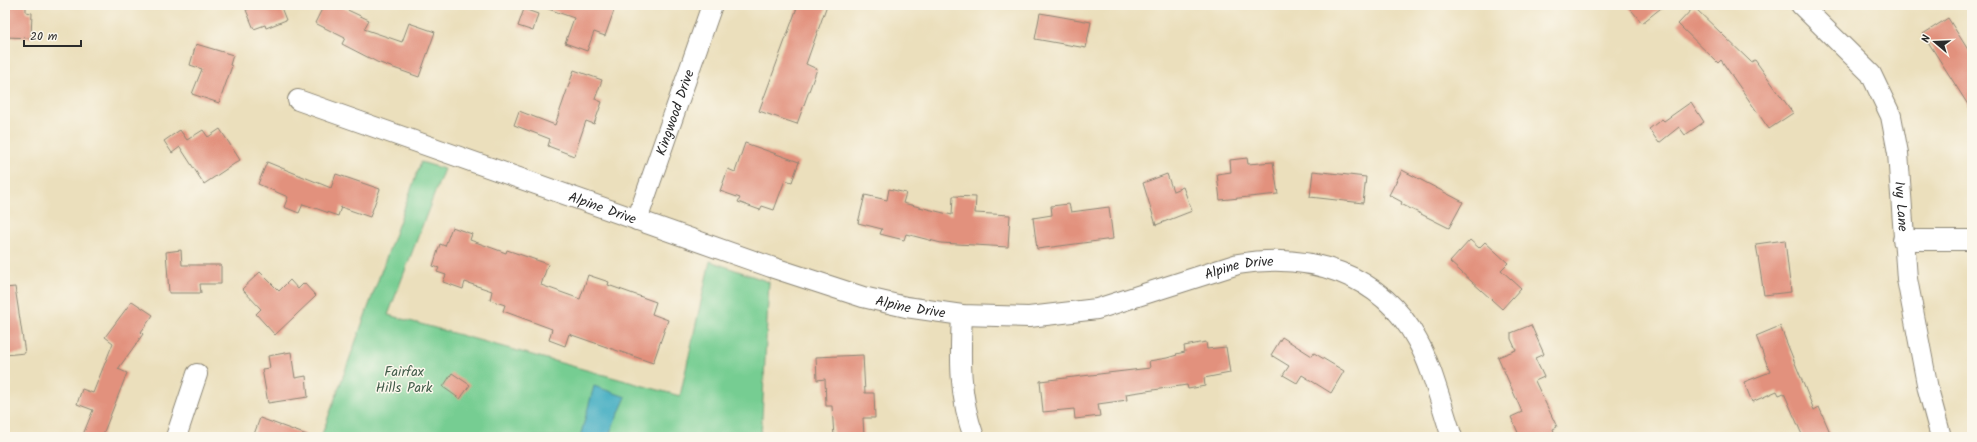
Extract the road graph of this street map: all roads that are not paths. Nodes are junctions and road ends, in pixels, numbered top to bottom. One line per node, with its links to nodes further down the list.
1 (712, 5): 4 (street, Kingwood Drive)
2 (1801, 5): 5 (street, Ivy Lane)
3 (298, 100): 4 (street, Alpine Drive)
4 (637, 220): 7 (street, Alpine Drive)
5 (1903, 240): 6 (street); 12 (street, Ivy Lane)
6 (1972, 240)
7 (962, 315): 10 (street); 11 (street, Alpine Drive)
8 (197, 374): 9 (street)
9 (176, 437)
10 (974, 437)
11 (1452, 437)
12 (1941, 437)

